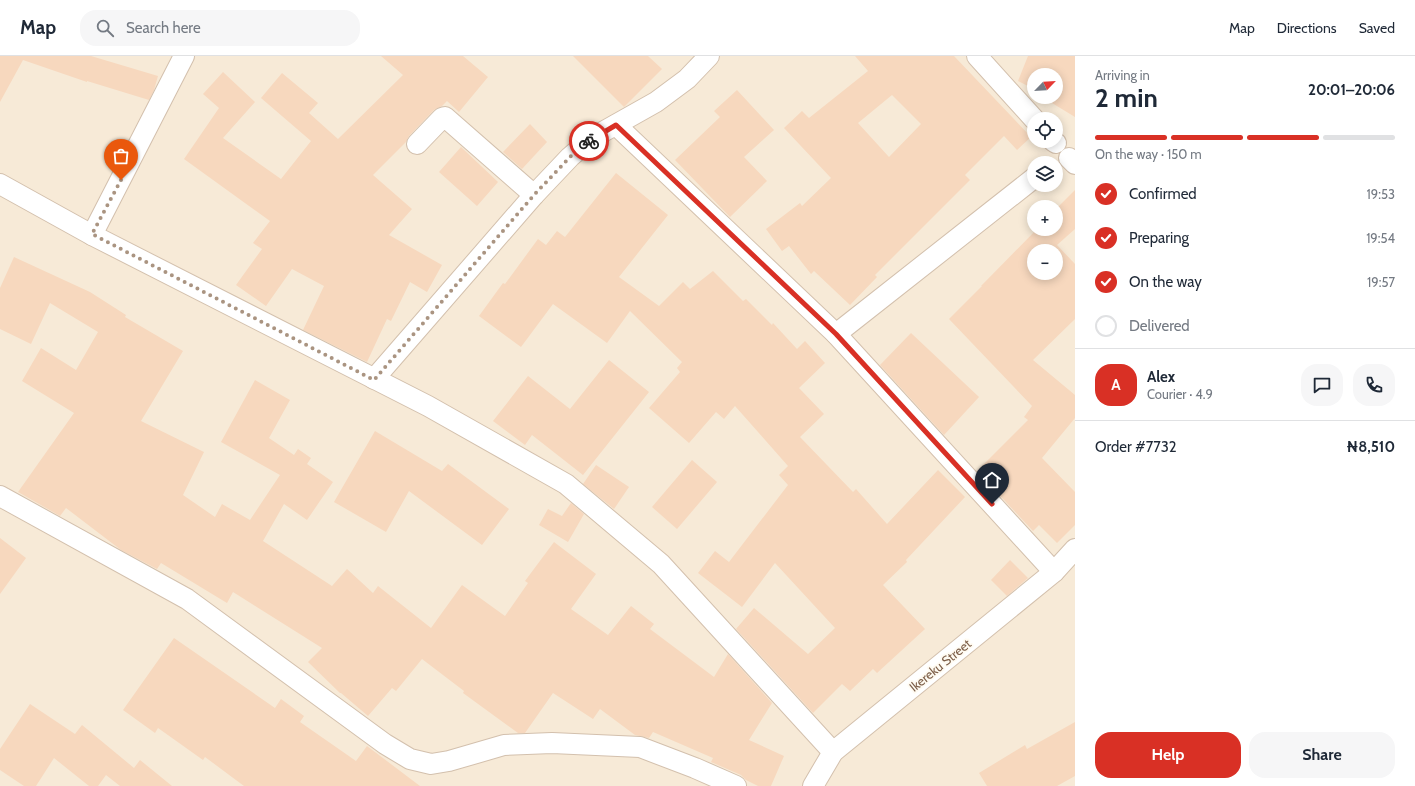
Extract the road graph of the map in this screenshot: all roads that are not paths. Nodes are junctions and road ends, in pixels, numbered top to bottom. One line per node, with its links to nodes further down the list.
1 (184, 56): 10 (street)
2 (709, 56): 5 (street)
3 (978, 56): 4 (street)
4 (1028, 112)
5 (616, 125): 9 (street); 11 (street)
6 (417, 144): 9 (street)
7 (0, 184): 10 (street)
8 (1027, 184): 11 (street)
9 (534, 195): 12 (street)
10 (92, 234): 12 (street)
11 (836, 334): 15 (street)
12 (374, 380): 16 (street)
13 (0, 496): 17 (street)
14 (1075, 549): 15 (street, Ikereku Street)
15 (1054, 572): 16 (street, Ikereku Street)
16 (833, 752): 18 (street, Ikereku Street)
17 (736, 786)
18 (813, 786)

